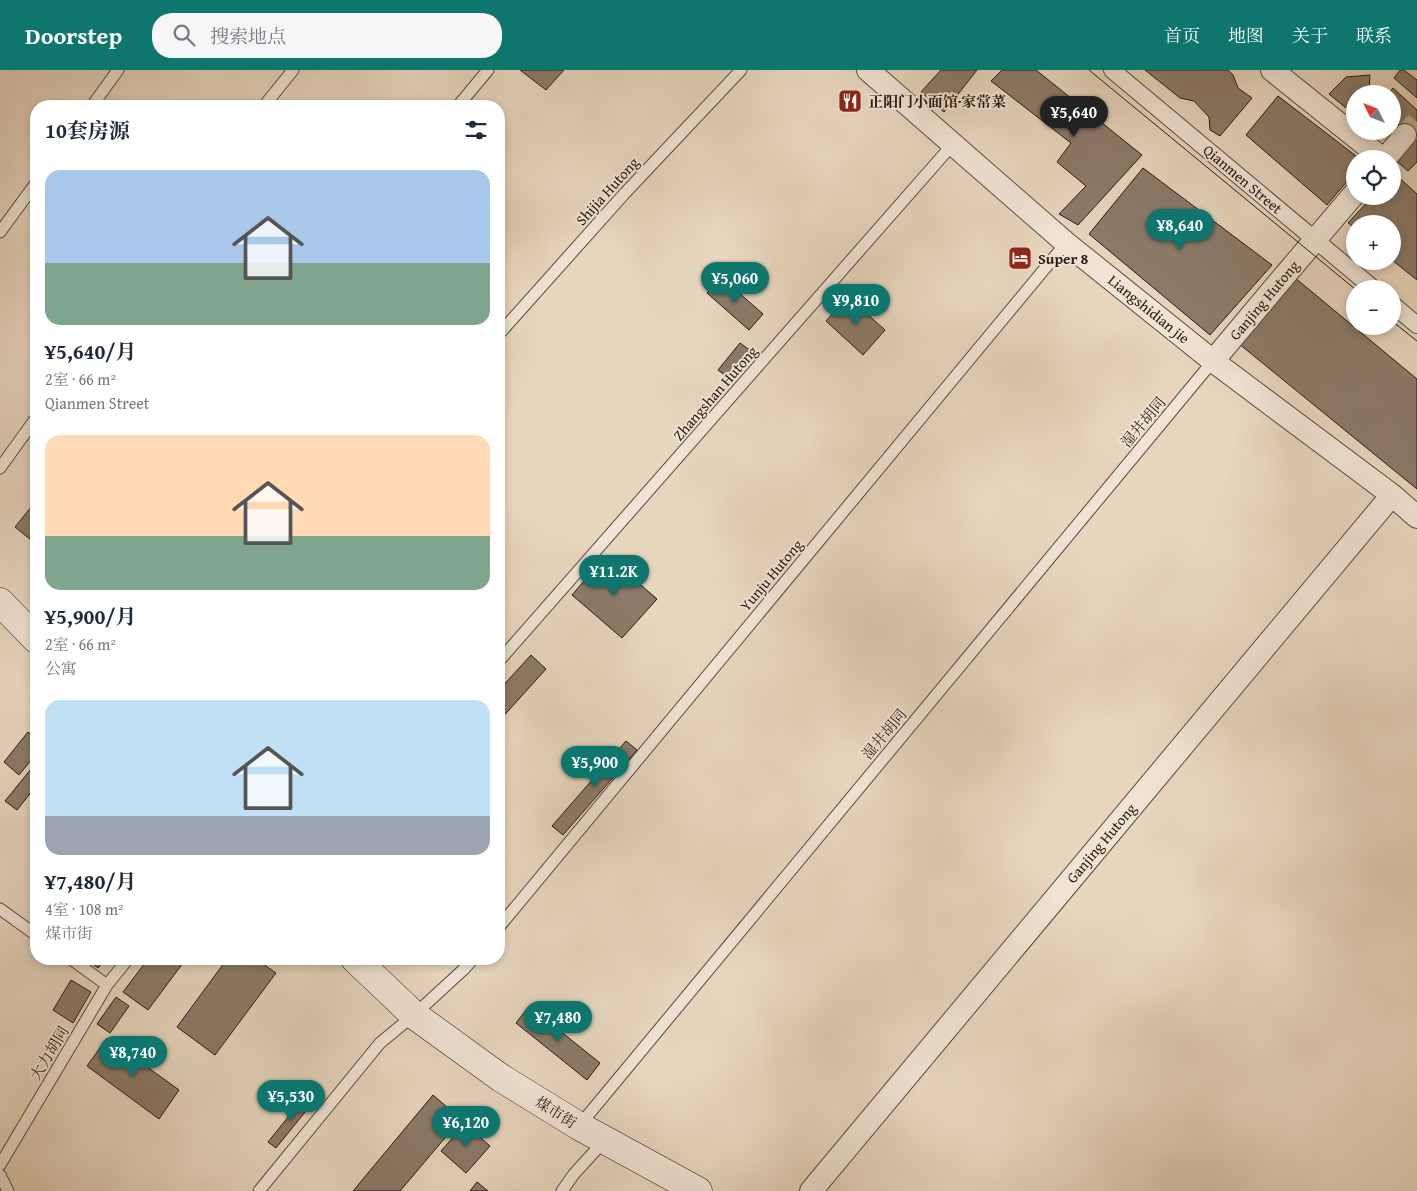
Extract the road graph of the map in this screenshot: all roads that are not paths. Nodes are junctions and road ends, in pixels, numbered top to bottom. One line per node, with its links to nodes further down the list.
1 (118, 70): 8 (lane)
2 (293, 70): 9 (lane)
3 (488, 70): 10 (lane)
4 (741, 70): 23 (lane, Shijia Hutong)
5 (868, 70): 12 (street, Liangshidian jie)
6 (1112, 70): 18 (street, Qianmen Street)
7 (1272, 70): 13 (street)
8 (96, 100)
9 (269, 100)
10 (463, 100)
11 (1406, 135): 14 (street)
12 (953, 144): 19 (street, Liangshidian jie); 31 (lane, Zhangshan Hutong)
13 (1373, 150)
14 (1392, 150)
15 (30, 190): 17 (lane)
16 (1346, 203): 18 (street, Ganjing Hutong)
17 (0, 232)
18 (1315, 239): 20 (street, Qianmen Street); 24 (street, Ganjing Hutong)
19 (1066, 243): 24 (street, Liangshidian jie); 33 (lane, Yunju Hutong)
20 (1363, 280)
21 (1401, 312): 22 (street)
22 (1417, 325)
23 (505, 327)
24 (1213, 361): 27 (street, Liangshidian jie); 41 (lane, 湿井胡同)
25 (30, 426): 26 (lane)
26 (0, 468)
27 (1392, 495): 28 (street, Liangshidian jie); 49 (street, Ganjing Hutong)
28 (1417, 518)
29 (0, 602): 30 (main road)
30 (30, 629)
31 (505, 654)
32 (0, 909): 34 (lane)
33 (505, 920)
34 (30, 931)
35 (79, 965): 39 (lane)
36 (123, 965): 39 (lane, 大力胡同)
37 (361, 965): 40 (main road, 煤市街)
38 (467, 965): 40 (lane)
39 (107, 985): 43 (lane, 大力胡同)
40 (414, 1015): 41 (main road, 煤市街); 46 (lane)
41 (578, 1126): 42 (main road, 煤市街)
42 (605, 1140): 47 (lane); 48 (main road, 煤市街)
43 (0, 1165)
44 (0, 1175): 45 (lane)
45 (8, 1191)
46 (259, 1191)
47 (562, 1191)
48 (698, 1191)
49 (811, 1191)

